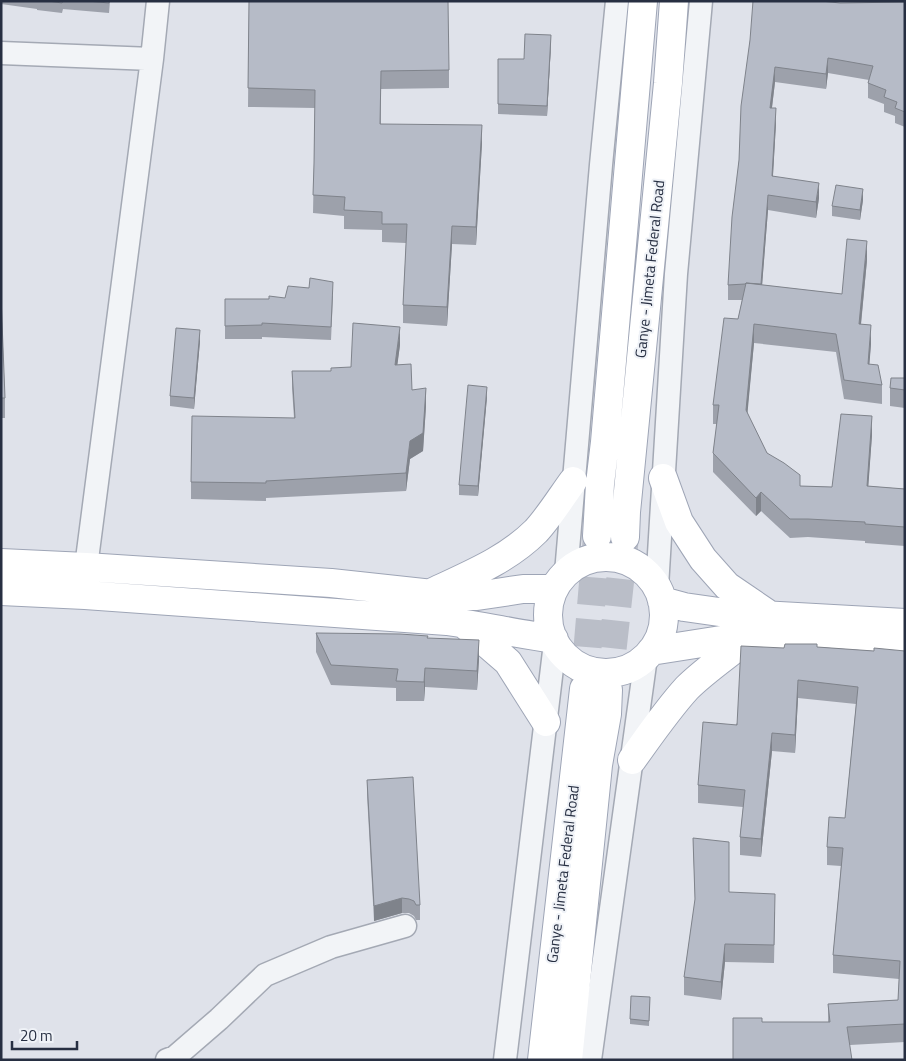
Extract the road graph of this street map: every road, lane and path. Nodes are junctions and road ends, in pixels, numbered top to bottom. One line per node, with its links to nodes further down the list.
1 (158, 1): 7 (street)
2 (617, 1): 9 (street)
3 (643, 1): 10 (main road, Ganye - Jimeta Federal Road)
4 (674, 1): 11 (main road, Ganye - Jimeta Federal Road)
5 (701, 1): 8 (street)
6 (1, 53): 7 (street)
7 (152, 59): 13 (street)
8 (663, 478): 17 (street); 19 (main road)
9 (574, 481): 14 (street); 16 (main road)
10 (598, 536)
11 (625, 537)
12 (1, 563): 13 (main road)
13 (86, 567): 16 (main road); 18 (street)
14 (560, 581): 16 (main road); 17 (main road); 23 (main road)
15 (1, 591): 18 (main road)
16 (430, 594)
17 (659, 594): 19 (main road); 25 (main road)
18 (85, 595): 21 (main road)
19 (770, 616): 20 (main road)
20 (905, 623)
21 (464, 624): 23 (main road); 26 (main road)
22 (748, 638): 24 (main road); 25 (main road); 27 (main road)
23 (555, 641): 25 (main road); 26 (street)
24 (905, 646)
25 (649, 654): 27 (street)
26 (546, 722): 30 (street)
27 (632, 760): 33 (street)
28 (405, 926): 29 (street)
29 (172, 1059)
30 (505, 1060)
31 (542, 1060): 32 (main road, Ganye - Jimeta Federal Road)
32 (568, 1060)
33 (590, 1060)

